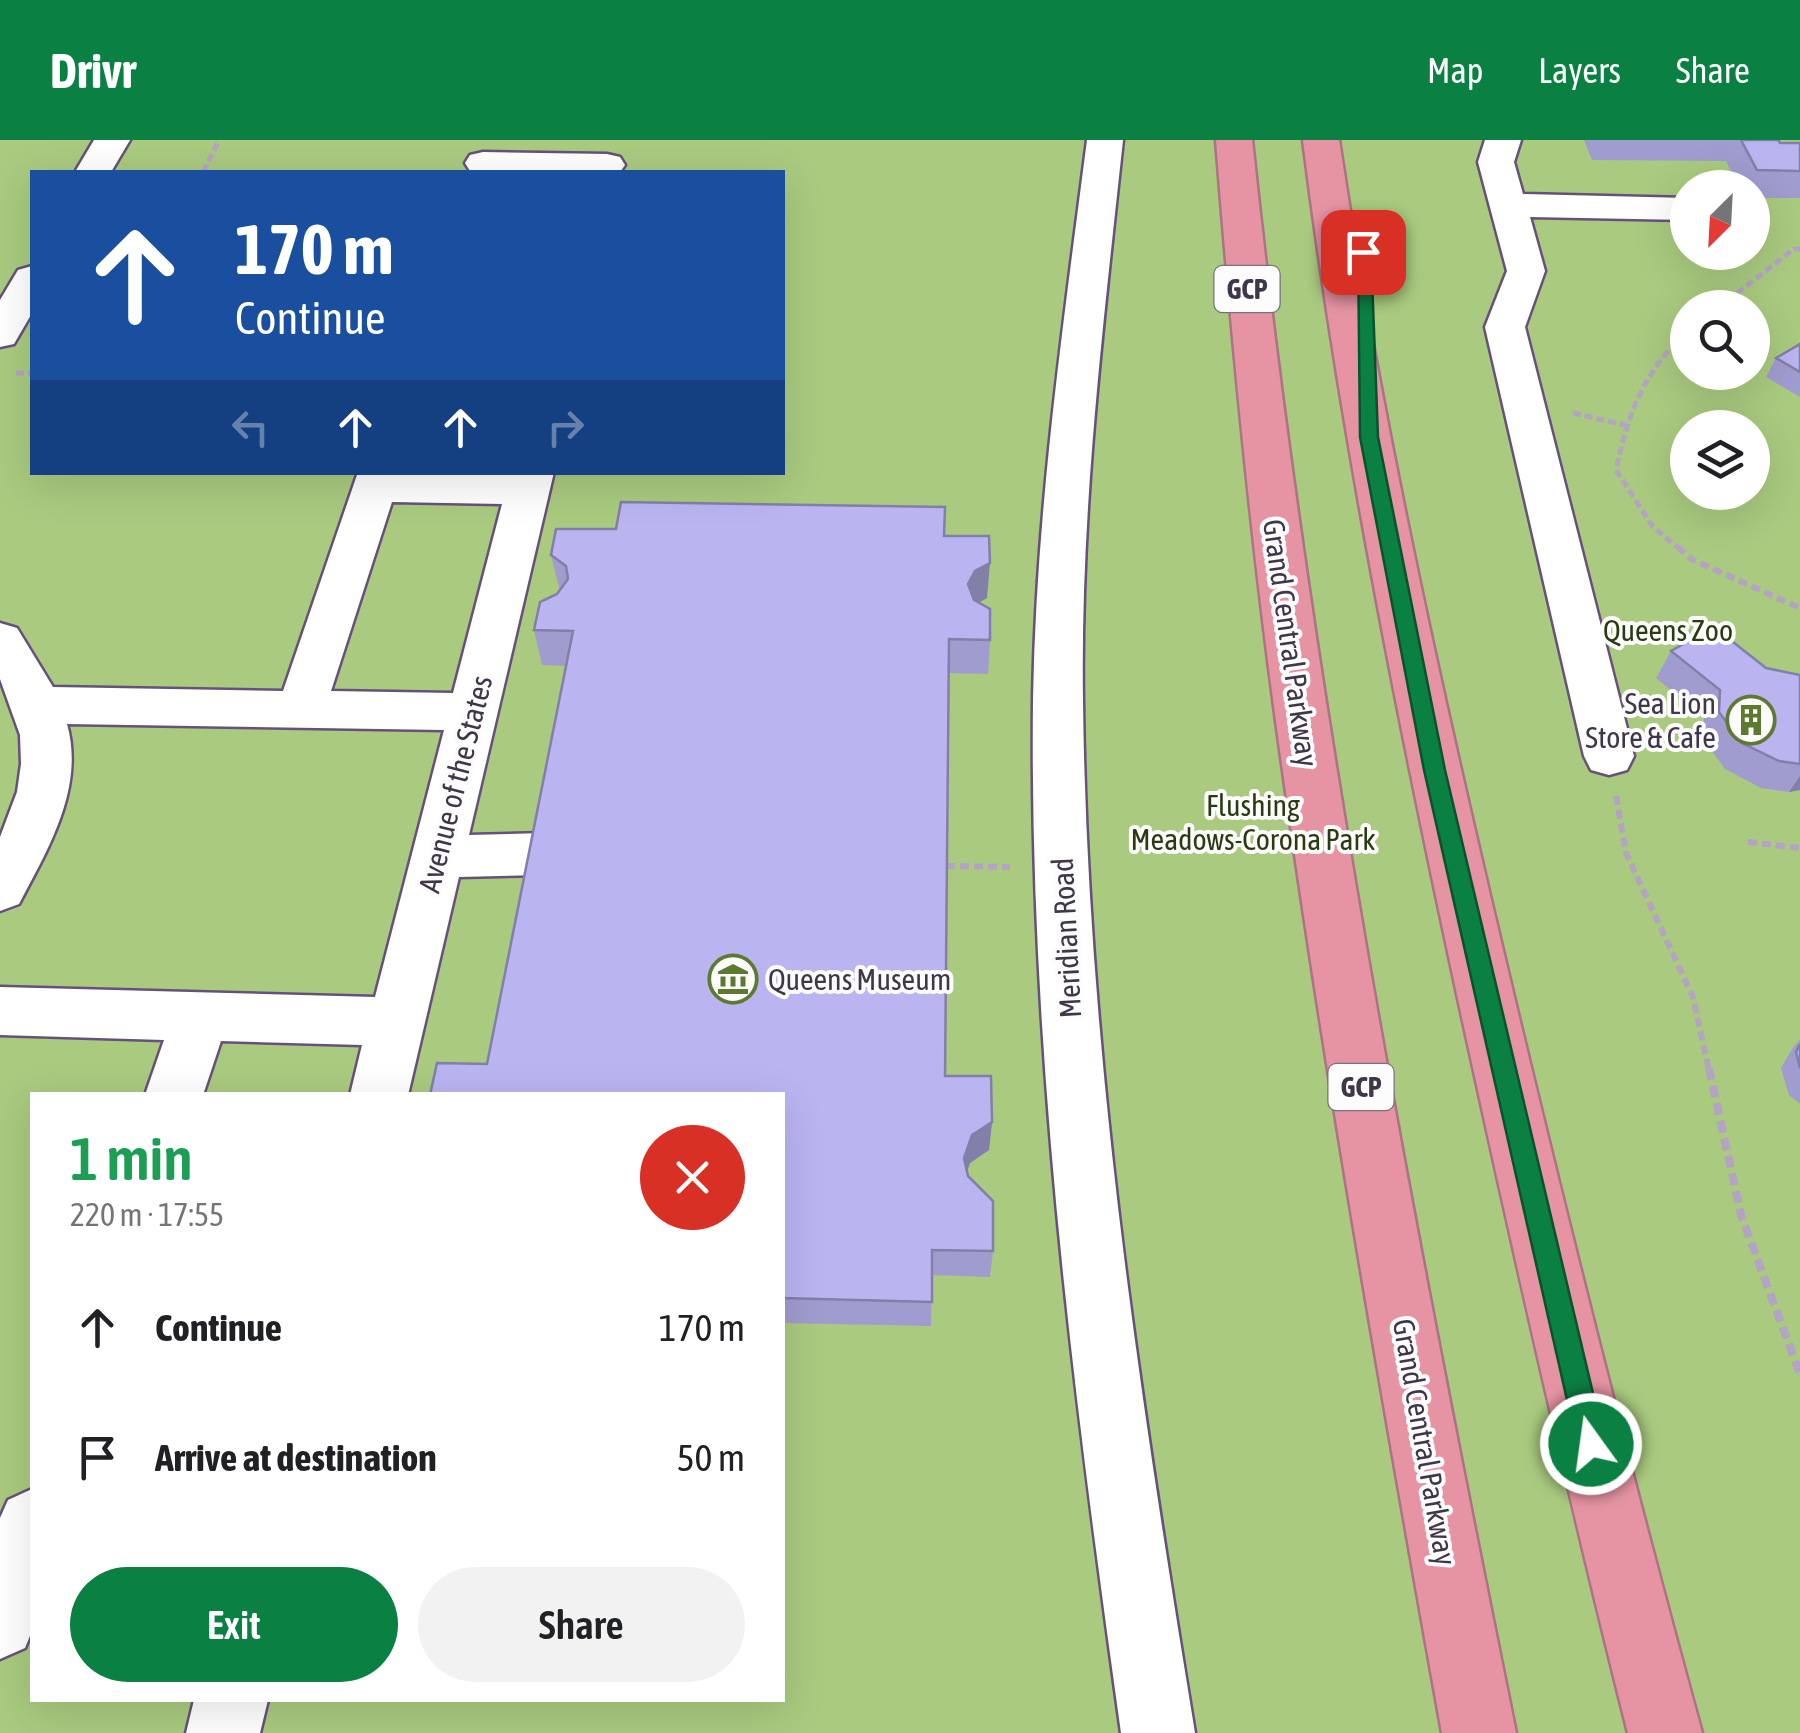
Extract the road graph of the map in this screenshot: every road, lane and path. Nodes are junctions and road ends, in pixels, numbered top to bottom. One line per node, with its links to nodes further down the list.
1 (112, 140): 11 (street)
2 (219, 140): 12 (path)
3 (1105, 140): 35 (street, Meridian Road)
4 (1204, 140): 21 (highway)
5 (1234, 140): 21 (highway, Grand Central Parkway / GCP)
6 (1321, 140): 20 (highway)
7 (1504, 140): 13 (street)
8 (485, 158): 9 (street)
9 (608, 159)
10 (1360, 160): 20 (highway)
11 (94, 170)
12 (203, 170)
13 (1511, 205): 14 (street); 29 (street)
14 (1670, 209)
15 (1800, 249): 17 (path)
16 (30, 282): 18 (street)
17 (1741, 290)
18 (0, 335)
19 (1670, 345): 24 (path)
20 (1369, 437): 49 (highway)
21 (1263, 438): 48 (highway, Grand Central Parkway / GCP)
22 (377, 480): 23 (street); 27 (street)
23 (530, 481): 28 (street, Avenue of the States)
24 (1800, 608)
25 (0, 640): 26 (street)
26 (38, 705): 27 (street); 36 (street)
27 (302, 708): 28 (street)
28 (473, 712): 33 (street, Avenue of the States)
29 (1608, 756): 42 (path)
30 (1748, 842): 31 (path)
31 (1800, 848)
32 (544, 854): 33 (street)
33 (438, 856): 39 (street, Avenue of the States)
34 (946, 866): 35 (path)
35 (1061, 868): 47 (street, Meridian Road)
36 (0, 888)
37 (0, 1011): 38 (street)
38 (200, 1017): 39 (street); 40 (street)
39 (397, 1022): 41 (street, Avenue of the States)
40 (175, 1092)
41 (380, 1092)
42 (1800, 1374)
43 (30, 1530): 44 (street)
44 (0, 1622)
45 (231, 1702): 46 (street)
46 (223, 1733)
47 (1158, 1733)
48 (1479, 1733)
49 (1665, 1733)

